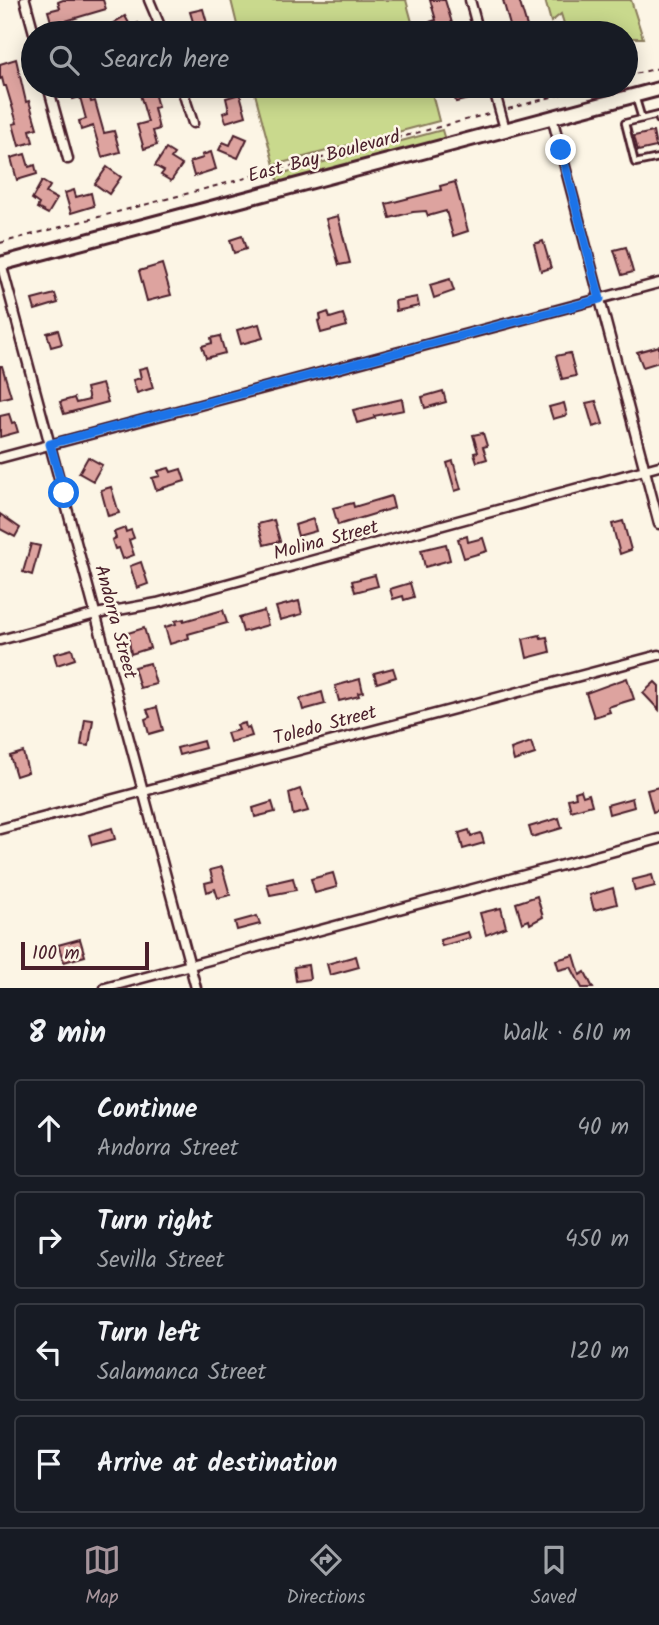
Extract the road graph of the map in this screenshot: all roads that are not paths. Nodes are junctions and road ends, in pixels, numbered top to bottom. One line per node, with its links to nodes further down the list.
1 (25, 0): 4 (street)
2 (149, 0): 5 (street)
3 (470, 0): 6 (street)
4 (31, 21)
5 (158, 21)
6 (476, 21)
7 (659, 89): 8 (main road, East Bay Boulevard)
8 (638, 94)
9 (51, 98): 20 (street)
10 (185, 98): 17 (street)
11 (496, 98): 18 (street)
12 (624, 98): 14 (main road, East Bay Boulevard)
13 (636, 98): 15 (lane)
14 (552, 117): 18 (main road, East Bay Boulevard); 23 (street)
15 (642, 119): 16 (lane); 19 (lane)
16 (659, 120)
17 (193, 123)
18 (505, 129): 21 (main road, East Bay Boulevard)
19 (659, 158)
20 (68, 159)
21 (1, 264): 24 (street, Andorra Street)
22 (659, 283): 23 (street)
23 (600, 299): 24 (street); 27 (street)
24 (50, 444): 25 (street); 29 (street, Andorra Street)
25 (0, 458)
26 (659, 466): 27 (street, Molina Street)
27 (644, 469): 28 (street); 29 (street, Molina Street)
28 (659, 524)
29 (96, 614): 30 (street, Molina Street); 32 (street, Andorra Street)
30 (0, 640)
31 (659, 655): 32 (street, Toledo Street)
32 (143, 790): 33 (street, Toledo Street); 35 (street, Andorra Street)
33 (0, 829)
34 (659, 839): 35 (street)
35 (190, 966): 36 (street); 37 (street, Andorra Street)
36 (105, 988)
37 (196, 988)

